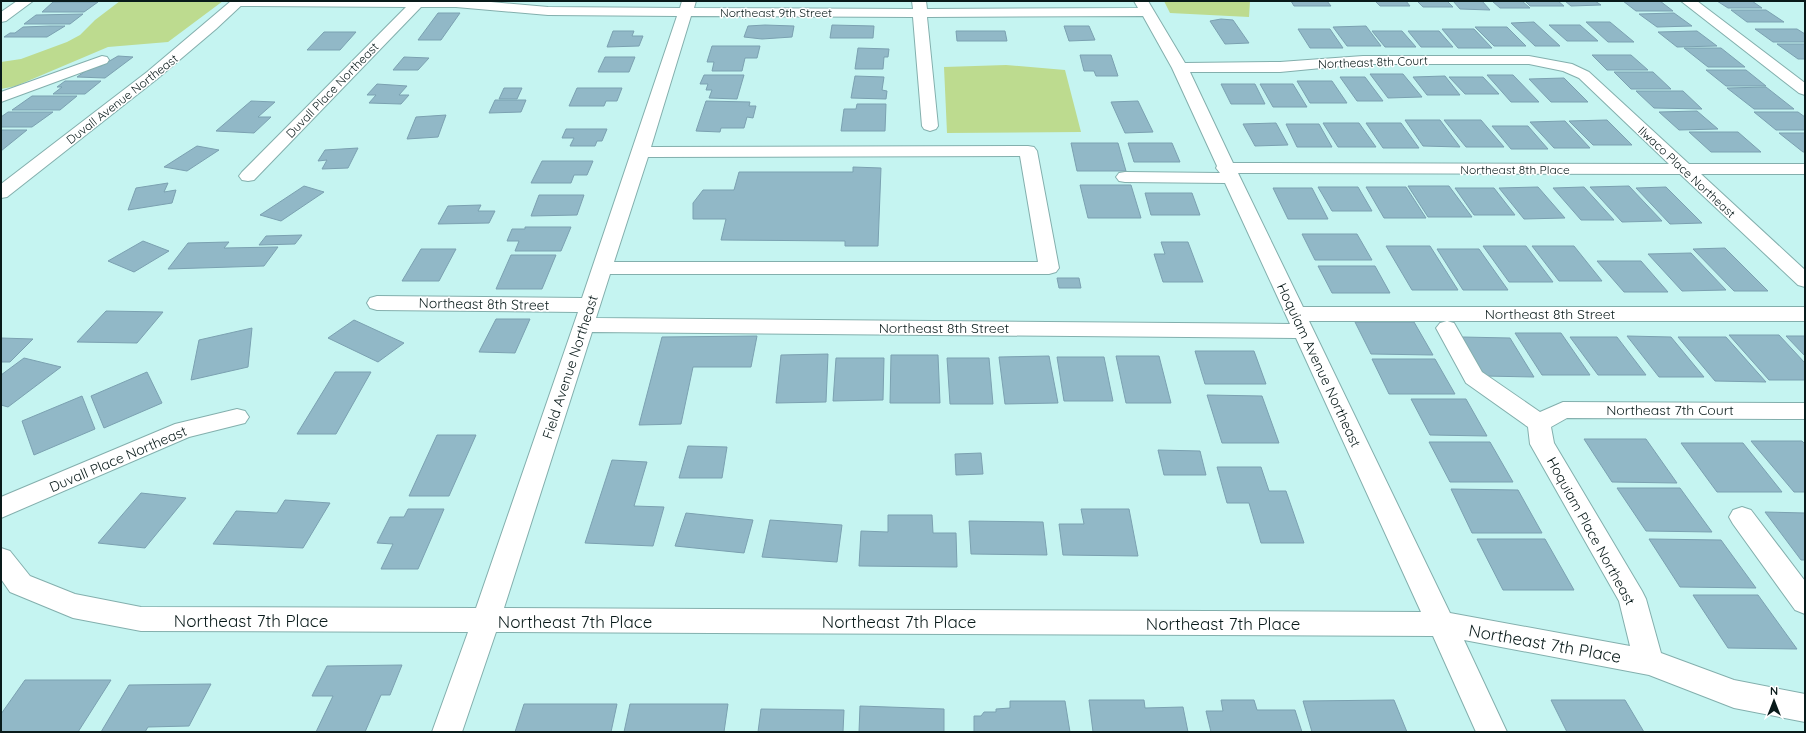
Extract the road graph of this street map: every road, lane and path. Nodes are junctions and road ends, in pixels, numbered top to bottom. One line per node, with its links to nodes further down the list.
1 (26, 1): 8 (street)
2 (1688, 1): 13 (street)
3 (239, 2): 4 (street, Northeast 9th Street); 22 (street, Duvall Avenue Northeast)
4 (417, 3): 5 (street, Northeast 9th Street); 20 (street, Duvall Place Northeast)
5 (687, 6): 7 (street, Northeast 9th Street); 16 (street, Field Avenue Northeast)
6 (1144, 6): 7 (street, Northeast 9th Street); 12 (street, Hoquiam Avenue Northeast)
7 (919, 7): 15 (street)
8 (7, 9): 9 (street)
9 (1, 18)
10 (102, 60): 14 (street)
11 (1567, 67): 12 (street, Northeast 8th Court); 17 (street, Ilwaco Place Northeast)
12 (1180, 68): 19 (street, Hoquiam Avenue Northeast)
13 (1805, 90)
14 (1, 97)
15 (930, 126)
16 (641, 152): 23 (street, Field Avenue Northeast); 23 (street)
17 (1683, 169): 18 (street, Northeast 8th Place); 19 (street, Northeast 8th Place); 24 (street, Ilwaco Place Northeast)
18 (1805, 169)
19 (1228, 173): 21 (street, Northeast 8th Place); 28 (street, Hoquiam Avenue Northeast)
20 (248, 176)
21 (1125, 177)
22 (1, 192)
23 (603, 268): 27 (street, Field Avenue Northeast)
24 (1805, 281)
25 (377, 303): 27 (street, Northeast 8th Street)
26 (1805, 314): 28 (street, Northeast 8th Street)
27 (587, 315): 28 (street, Northeast 8th Street); 37 (street, Field Avenue Northeast)
28 (1299, 322): 38 (street, Hoquiam Avenue Northeast)
29 (1447, 328): 32 (street)
30 (1805, 411): 32 (street, Northeast 7th Court)
31 (237, 417): 33 (street, Duvall Place Northeast)
32 (1539, 423): 39 (street, Hoquiam Place Northeast)
33 (1, 508)
34 (1742, 517): 36 (street)
35 (1, 559): 37 (street, Northeast 7th Place)
36 (1805, 602)
37 (486, 620): 38 (street, Northeast 7th Place); 41 (street, Field Avenue Northeast)
38 (1442, 624): 39 (street, Northeast 7th Place); 42 (street, Hoquiam Avenue Northeast)
39 (1649, 662): 40 (street, Northeast 7th Place)
40 (1805, 708)
41 (447, 732)
42 (1492, 732)

